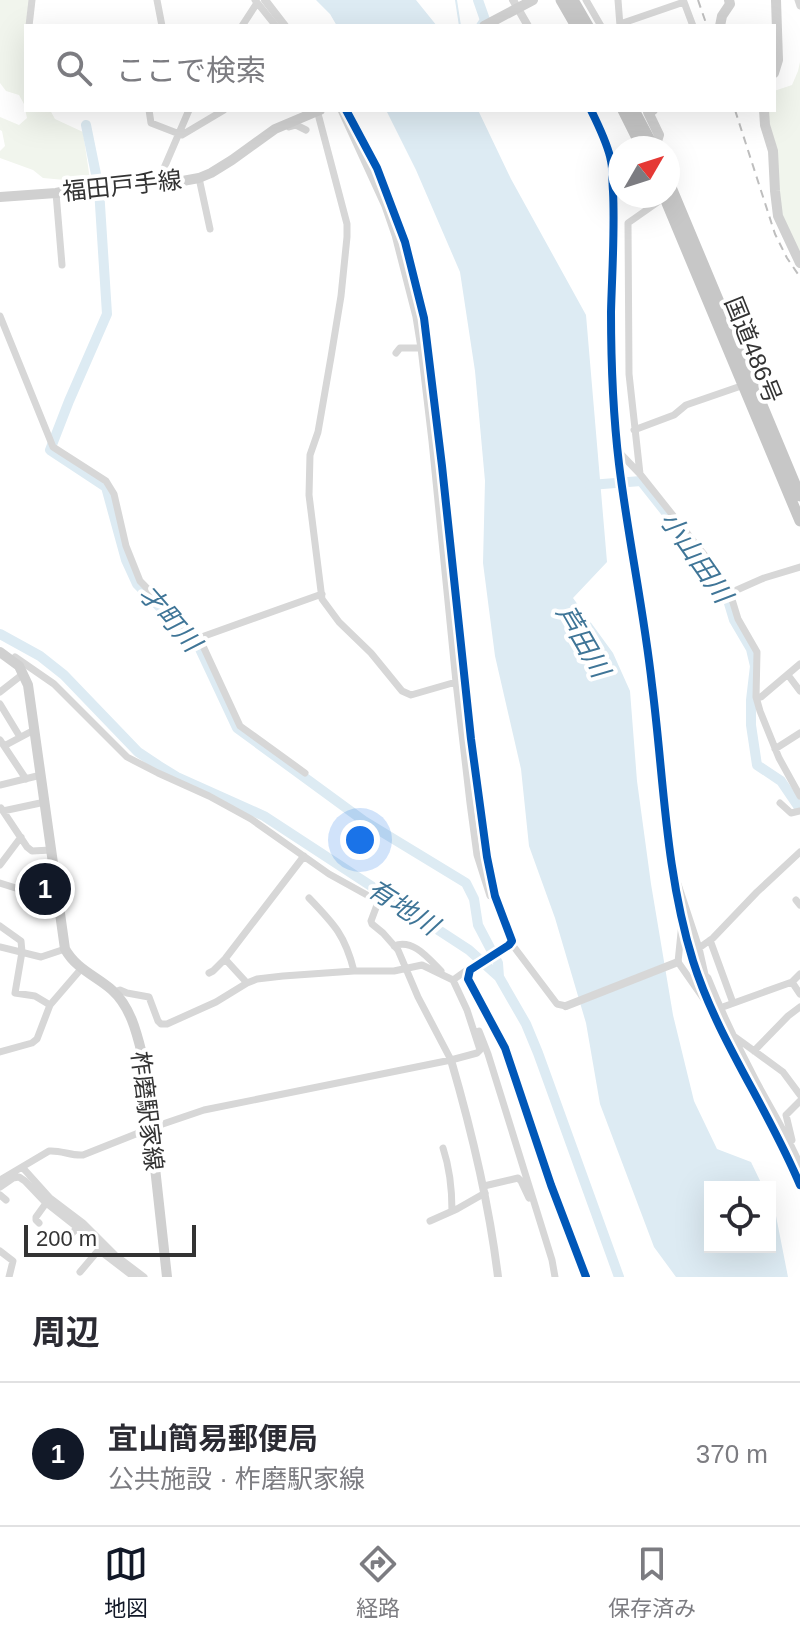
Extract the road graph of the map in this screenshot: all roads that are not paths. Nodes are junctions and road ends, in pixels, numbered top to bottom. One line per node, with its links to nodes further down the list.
1 (32, 0): 16 (street)
2 (157, 0): 17 (street)
3 (533, 0): 14 (main road)
4 (561, 0): 23 (highway)
5 (573, 0): 24 (highway)
6 (586, 0): 25 (street)
7 (618, 0): 26 (street)
8 (729, 0): 28 (main road)
9 (776, 0): 29 (main road)
10 (798, 0): 13 (street)
11 (259, 1): 18 (street); 19 (street); 20 (street)
12 (671, 3): 15 (street); 27 (street)
13 (800, 6)
14 (513, 7): 21 (main road); 22 (street)
15 (637, 23)
16 (29, 24)
17 (162, 24)
18 (243, 24)
19 (275, 24)
20 (283, 24)
21 (487, 24)
22 (526, 24)
23 (575, 24)
24 (587, 24)
25 (600, 24)
26 (620, 24)
27 (692, 24)
28 (720, 24)
29 (776, 66)
30 (149, 112): 44 (street)
31 (188, 112): 44 (street)
32 (221, 112): 44 (street)
33 (313, 112): 42 (main road, 福田戸手線)
34 (319, 112): 71 (street)
35 (345, 112): 58 (street)
36 (345, 112): 60 (street)
37 (592, 112): 65 (street)
38 (624, 112): 45 (highway)
39 (635, 112): 46 (highway)
40 (649, 112): 47 (main road)
41 (764, 112): 56 (main road)
42 (281, 126): 43 (street); 48 (main road, 福田戸手線)
43 (306, 130)
44 (179, 132): 49 (street)
45 (641, 136)
46 (644, 136)
47 (658, 136)
48 (199, 178): 49 (main road, 福田戸手線); 55 (street)
49 (158, 182): 50 (main road, 福田戸手線)
50 (56, 193): 51 (main road, 福田戸手線); 57 (street)
51 (1, 195)
52 (649, 208): 64 (street)
53 (670, 208): 63 (highway, 国道486号)
54 (680, 208): 67 (highway, 国道486号)
55 (210, 229)
56 (800, 263)
57 (62, 265)
58 (420, 302): 60 (street); 103 (street)
59 (0, 316): 72 (street)
60 (416, 317): 61 (street)
61 (421, 348): 62 (street); 77 (street)
62 (396, 353)
63 (744, 385): 64 (street); 68 (highway, 国道486号)
64 (634, 430): 66 (street)
65 (618, 451): 66 (street); 101 (street)
66 (640, 474): 70 (street)
67 (800, 496)
68 (800, 521)
69 (800, 567): 70 (street)
70 (730, 593): 80 (street)
71 (322, 594): 72 (street); 77 (street)
72 (196, 639): 87 (street)
73 (1, 652): 75 (main road); 99 (street)
74 (800, 664): 76 (street)
75 (23, 674): 79 (street); 82 (main road)
76 (788, 675): 78 (street); 80 (street)
77 (456, 682): 103 (street)
78 (800, 691)
79 (0, 692)
80 (756, 697): 86 (street)
81 (0, 704): 84 (street)
82 (34, 730): 84 (street); 88 (main road)
83 (800, 733): 86 (street)
84 (20, 737): 85 (street)
85 (2, 743): 89 (street)
86 (775, 749): 91 (street)
87 (305, 773)
88 (41, 775): 89 (street); 92 (main road)
89 (26, 779): 90 (street)
90 (0, 784)
91 (800, 796)
92 (45, 802): 94 (street); 97 (main road)
93 (780, 803): 95 (street)
94 (2, 809): 96 (street)
95 (800, 811)
96 (21, 837): 97 (street); 100 (street)
97 (51, 850): 105 (main road)
98 (800, 852): 108 (street)
99 (304, 856): 110 (street); 115 (street)
100 (0, 865)
101 (672, 874): 106 (street); 112 (street)
102 (0, 883): 105 (street)
103 (495, 896): 109 (street)
104 (309, 898): 120 (street)
105 (60, 902): 113 (main road)
106 (682, 921): 116 (street); 132 (street)
107 (0, 926): 114 (street)
108 (710, 940): 112 (street); 129 (street)
109 (511, 943): 119 (street); 131 (street)
110 (394, 946): 117 (street); 123 (street)
111 (0, 947): 114 (street)
112 (699, 948): 132 (street)
113 (65, 949): 114 (street); 118 (main road, 柞磨駅家線)
114 (22, 952): 130 (street)
115 (225, 959): 121 (street); 126 (street)
116 (678, 962): 131 (street); 132 (street)
117 (406, 968): 120 (street); 123 (street); 138 (street)
118 (81, 969): 127 (main road, 柞磨駅家線); 130 (street)
119 (470, 970): 124 (street); 166 (street)
120 (354, 971): 126 (street)
121 (209, 973)
122 (800, 974): 125 (street)
123 (442, 975): 124 (street)
124 (453, 980): 134 (street)
125 (792, 982): 128 (street); 129 (street)
126 (247, 983): 127 (street)
127 (114, 992): 141 (main road, 柞磨駅家線)
128 (800, 994)
129 (733, 1003): 132 (street)
130 (50, 1005): 137 (street)
131 (566, 1006)
132 (714, 1007): 135 (street); 147 (street)
133 (800, 1007): 136 (street)
134 (467, 1010): 138 (street); 151 (street)
135 (732, 1033): 136 (street); 142 (street)
136 (754, 1051): 139 (street)
137 (0, 1052)
138 (451, 1060): 141 (street); 149 (street)
139 (799, 1091)
140 (800, 1101): 142 (street)
141 (151, 1128): 145 (street); 163 (main road, 柞磨駅家線)
142 (792, 1145): 144 (street)
143 (443, 1148): 152 (street)
144 (798, 1161): 147 (street)
145 (23, 1168): 146 (street); 150 (street)
146 (0, 1180)
147 (800, 1182)
148 (0, 1187): 150 (street)
149 (484, 1190): 151 (street); 152 (street); 164 (street)
150 (48, 1200): 154 (street); 155 (street)
151 (535, 1206): 165 (street)
152 (452, 1211): 153 (street)
153 (430, 1221)
154 (39, 1223)
155 (80, 1225): 156 (street); 157 (street)
156 (64, 1240)
157 (102, 1247): 159 (street); 161 (street); 162 (street)
158 (0, 1251): 160 (street)
159 (80, 1272)
160 (9, 1277)
161 (134, 1277)
162 (144, 1277)
163 (167, 1277)
164 (498, 1277)
165 (555, 1277)
166 (586, 1277)

